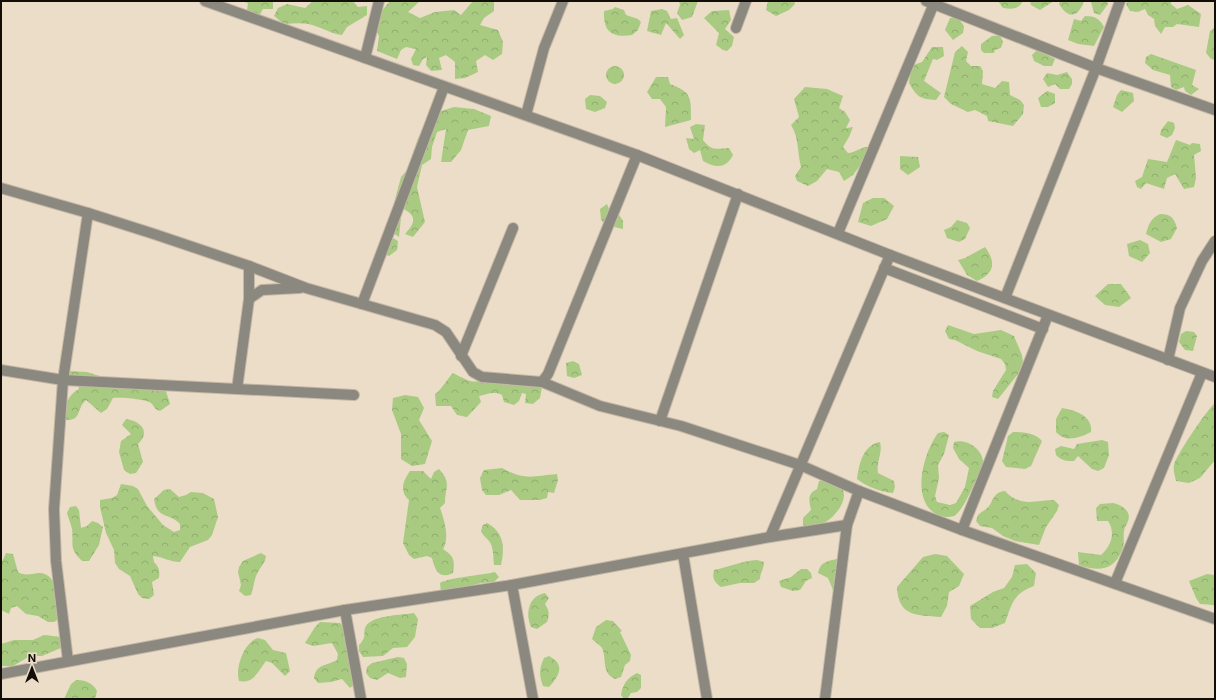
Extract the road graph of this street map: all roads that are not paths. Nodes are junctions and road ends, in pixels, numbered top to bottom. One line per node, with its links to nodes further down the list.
1 (205, 1): 7 (street)
2 (379, 1): 9 (street)
3 (563, 1): 13 (street)
4 (746, 1): 8 (street)
5 (1120, 1): 10 (street)
6 (931, 2): 10 (street); 19 (street)
7 (225, 4): 9 (street)
8 (736, 28)
9 (365, 58): 11 (street)
10 (1096, 68): 12 (street); 25 (street)
11 (444, 87): 13 (street); 27 (street)
12 (1215, 110)
13 (526, 115): 14 (street)
14 (637, 155): 16 (street); 36 (street)
15 (1, 188): 17 (street)
16 (738, 194): 19 (street); 39 (street)
17 (88, 212): 22 (street); 35 (street)
18 (513, 228): 30 (street)
19 (838, 233): 21 (street)
20 (1215, 241): 31 (street)
21 (890, 255): 23 (street); 25 (street)
22 (249, 266): 24 (street); 26 (street)
23 (884, 268): 29 (street); 40 (street)
24 (306, 288): 26 (street); 27 (street)
25 (1005, 298): 28 (street)
26 (249, 299): 37 (street)
27 (362, 304): 30 (street)
28 (1048, 314): 29 (street); 31 (street)
29 (1043, 329): 43 (street)
30 (461, 356): 36 (street)
31 (1168, 360): 33 (street)
32 (1, 370): 35 (street)
33 (1202, 373): 34 (street); 46 (street)
34 (1215, 378)
35 (63, 380): 37 (street); 50 (street)
36 (542, 382): 39 (street)
37 (237, 389): 38 (street)
38 (354, 395)
39 (660, 421): 40 (street)
40 (800, 465): 41 (street); 44 (street)
41 (859, 491): 42 (street); 43 (street)
42 (848, 525): 44 (street); 55 (street)
43 (962, 530): 46 (street)
44 (770, 537): 45 (street)
45 (683, 554): 47 (street); 54 (street)
46 (1115, 583): 49 (street)
47 (512, 585): 48 (street); 53 (street)
48 (345, 610): 50 (street); 52 (street)
49 (1215, 619)
50 (68, 661): 51 (street)
51 (1, 674)
52 (362, 699)
53 (533, 699)
54 (707, 699)
55 (825, 699)

